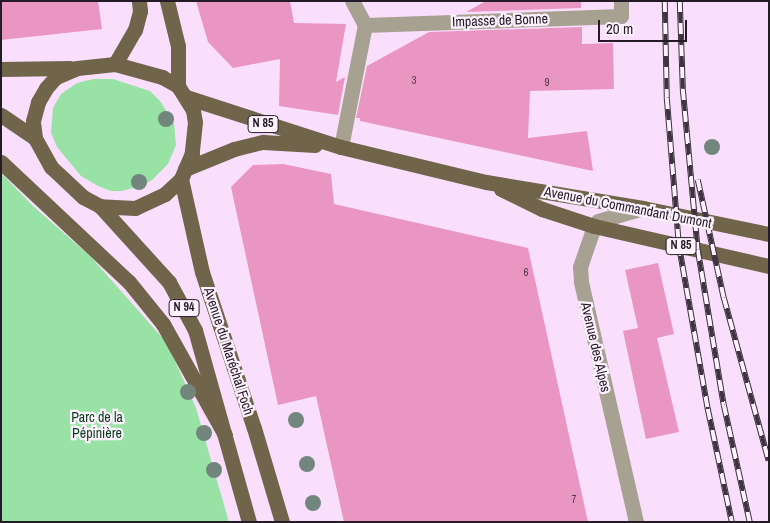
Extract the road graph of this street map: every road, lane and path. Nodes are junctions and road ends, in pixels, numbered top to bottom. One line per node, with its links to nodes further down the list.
1 (139, 1): 6 (main road)
2 (167, 1): 9 (main road)
3 (352, 1): 5 (street)
4 (621, 1): 5 (street, Impasse de Bonne)
5 (365, 25): 12 (street)
6 (115, 64): 8 (main road); 9 (main road)
7 (1, 68): 8 (main road)
8 (77, 68): 11 (main road)
9 (182, 92): 12 (main road, Avenue du Commandant Dumont / N 85); 14 (main road)
10 (1, 115): 11 (main road)
11 (35, 138): 16 (main road)
12 (342, 147): 14 (main road, Avenue du Commandant Dumont / N 85); 15 (main road, Avenue du Commandant Dumont / N 85)
13 (1, 162): 21 (main road)
14 (183, 174): 16 (main road); 23 (main road, Avenue du Maréchal Foch / N 94)
15 (486, 182): 17 (main road, Avenue du Commandant Dumont / N 85); 18 (main road, Avenue du Commandant Dumont / N 85)
16 (100, 206): 21 (main road, Avenue du Maréchal Foch / N 94)
17 (643, 208): 18 (street); 19 (main road, Avenue du Commandant Dumont / N 85)
18 (594, 226): 20 (main road, Avenue du Commandant Dumont / N 85); 24 (street, Avenue des Alpes)
19 (769, 234)
20 (769, 266)
21 (225, 435): 22 (main road, Avenue du Maréchal Foch / N 94)
22 (249, 522)
23 (282, 522)
24 (636, 522)

